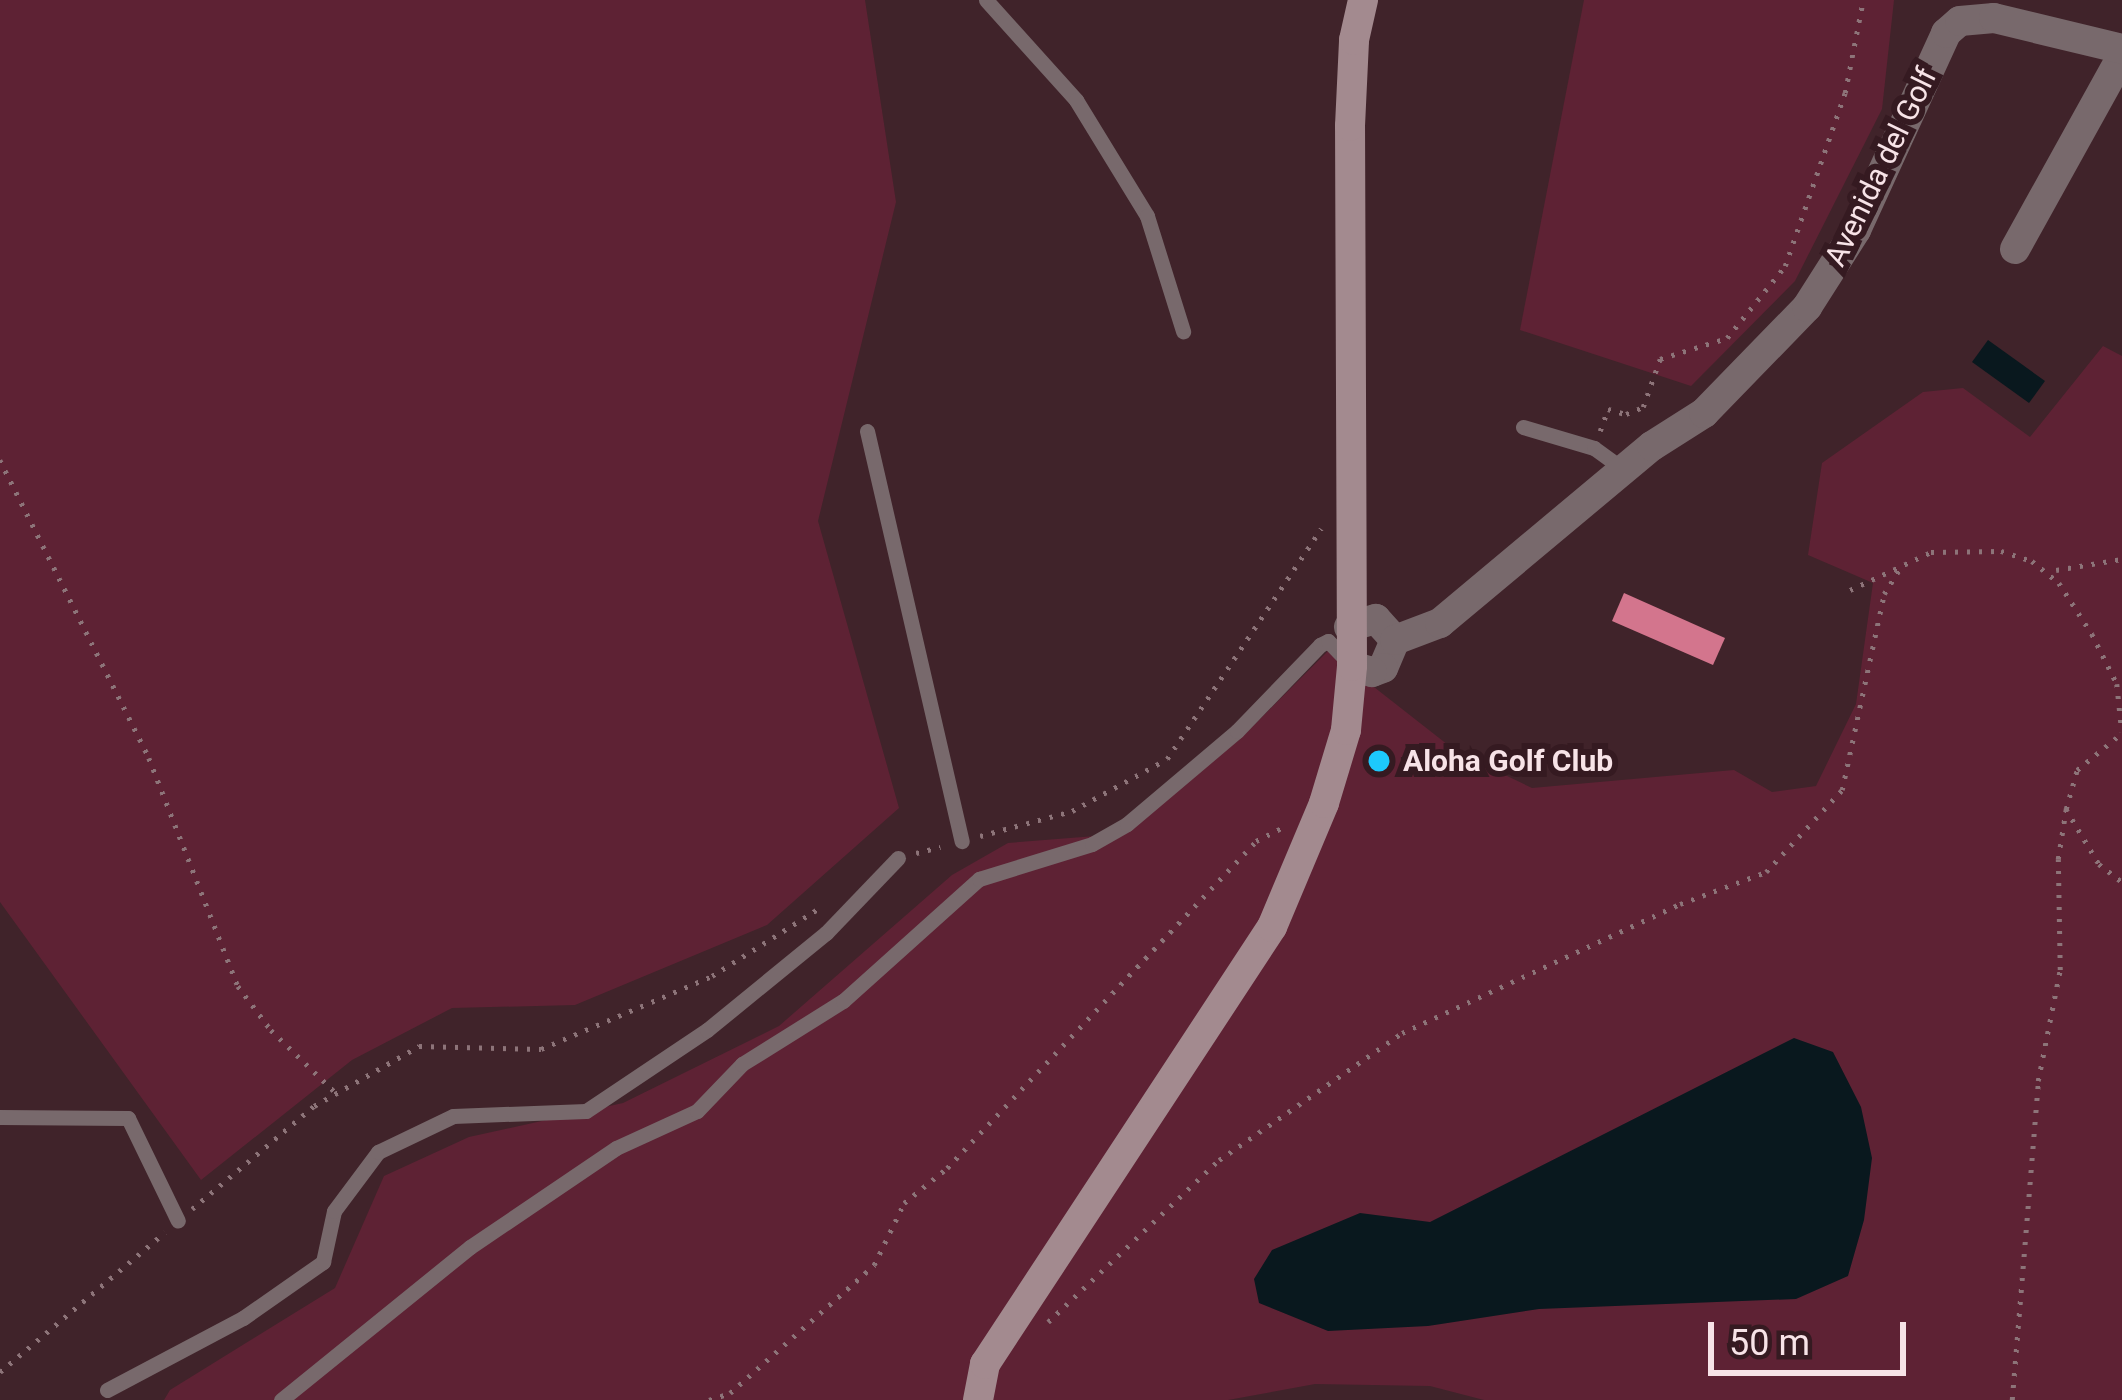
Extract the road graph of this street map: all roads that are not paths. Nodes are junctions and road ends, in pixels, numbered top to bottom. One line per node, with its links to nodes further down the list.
1 (986, 0): 5 (lane)
2 (1363, 0): 9 (street)
3 (2122, 53): 4 (street); 8 (street, Avenida del Golf)
4 (2015, 250)
5 (1183, 331)
6 (1523, 427): 8 (lane)
7 (867, 430): 12 (lane)
8 (1624, 470): 10 (street, Avenida del Golf)
9 (1349, 627): 10 (street); 11 (street)
10 (1395, 640): 11 (street)
11 (1352, 666): 17 (lane); 18 (street)
12 (962, 841)
13 (898, 858): 16 (lane)
14 (0, 1117): 15 (lane)
15 (178, 1221)
16 (107, 1390)
17 (281, 1400)
18 (979, 1400)

